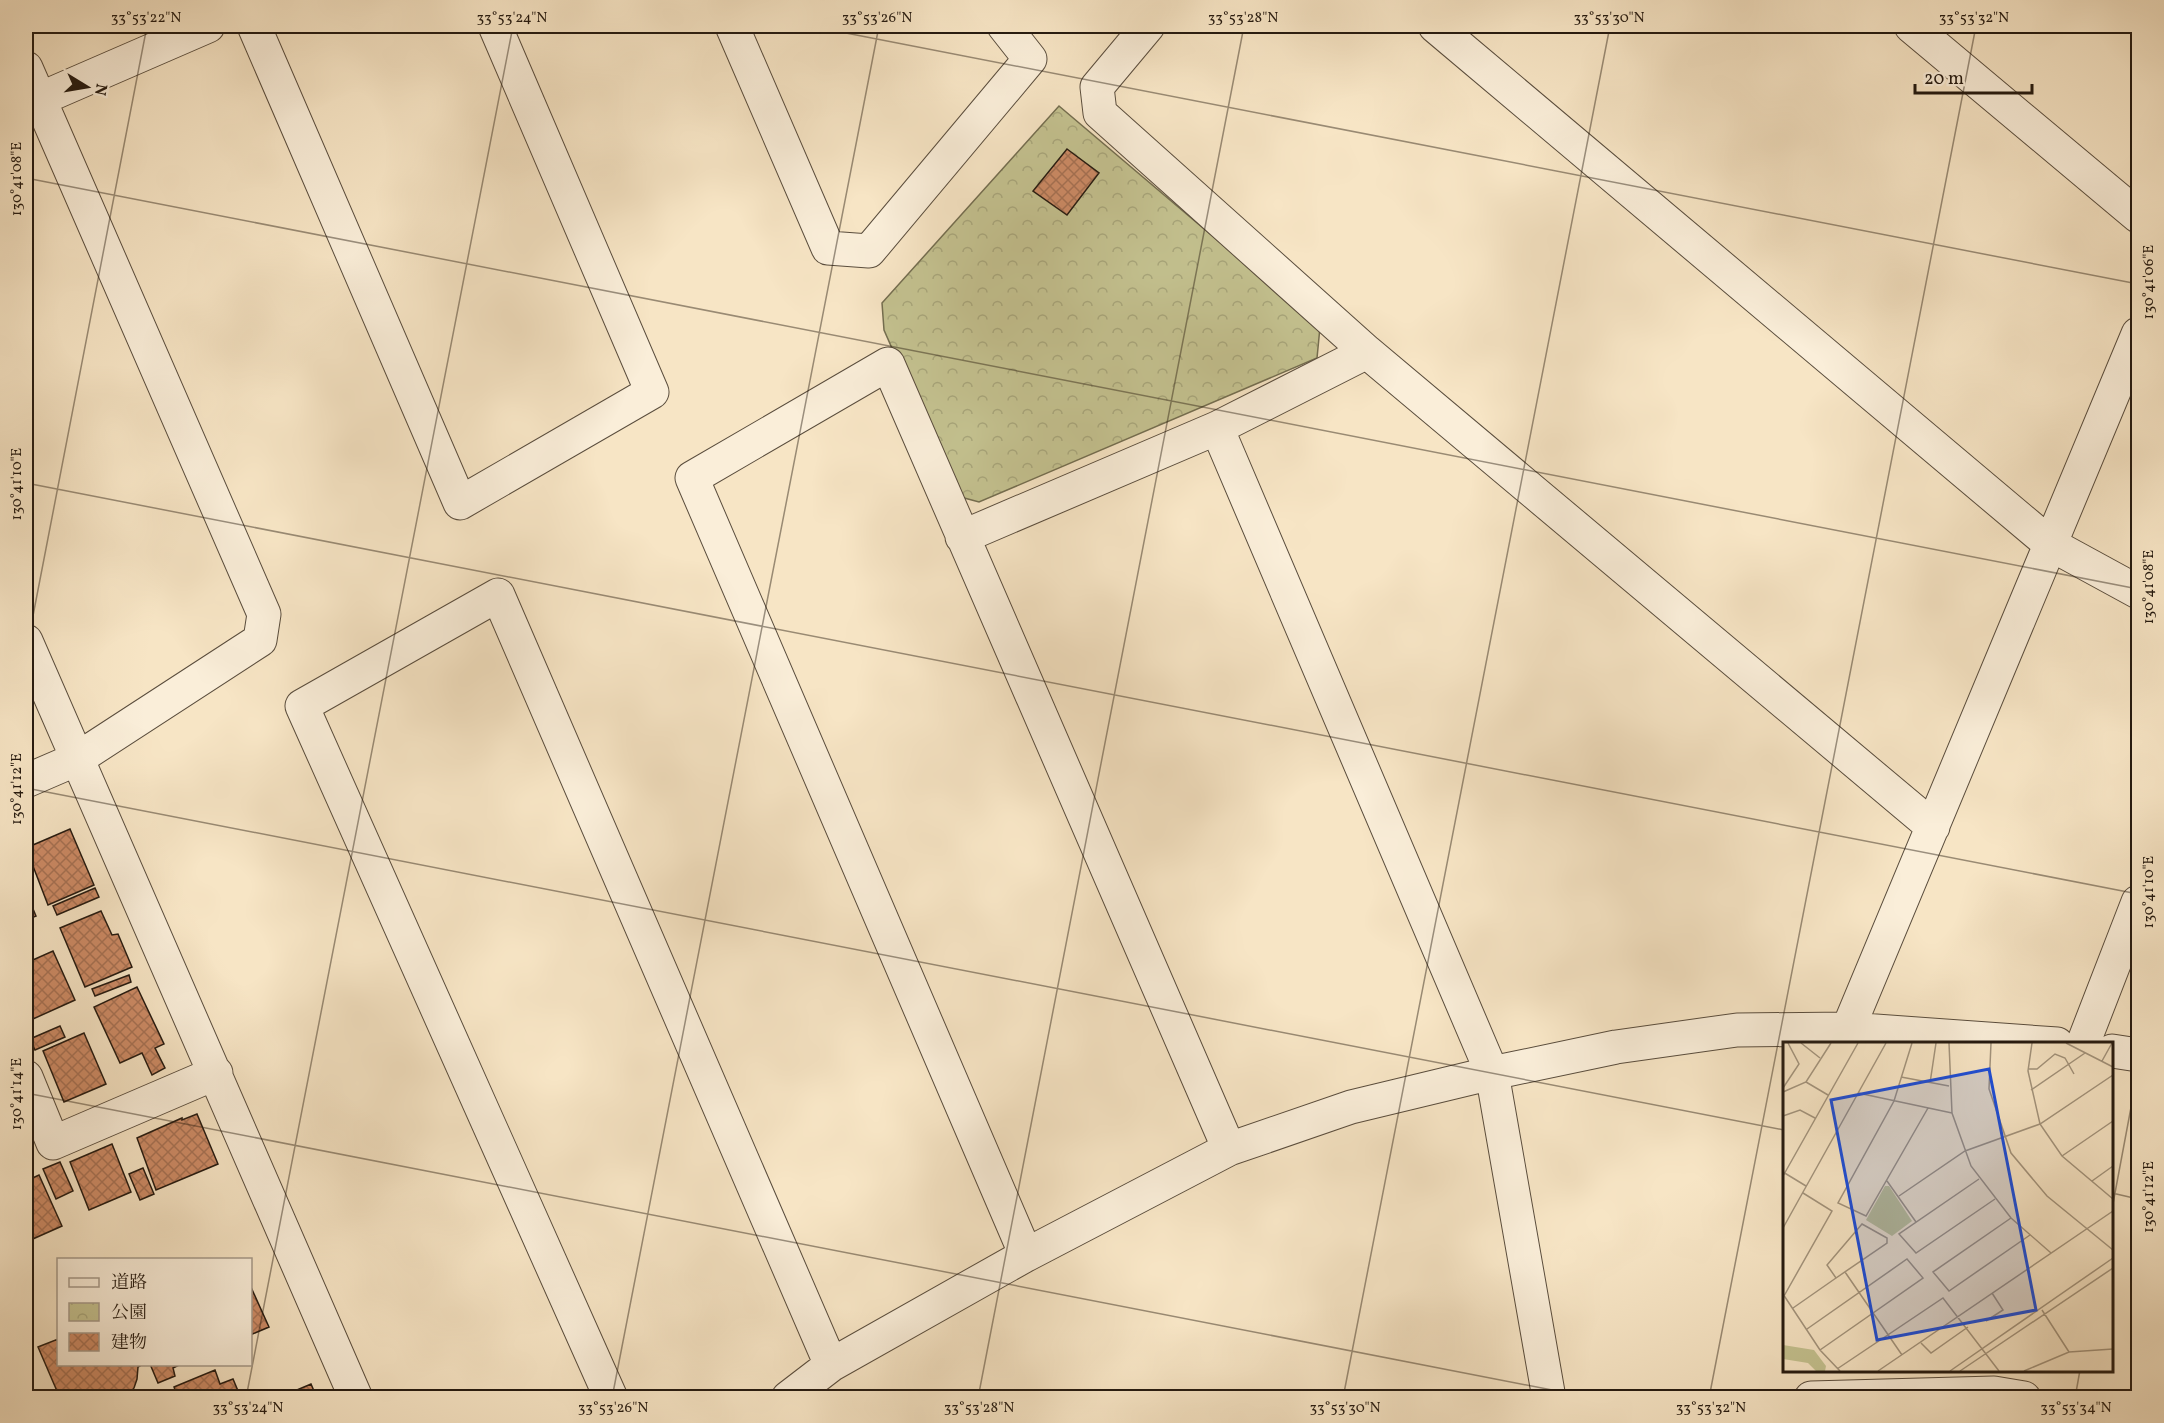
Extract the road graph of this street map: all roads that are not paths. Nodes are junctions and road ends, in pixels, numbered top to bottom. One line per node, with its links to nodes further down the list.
1 (208, 26): 10 (street)
2 (254, 26): 3 (street)
3 (495, 26)
4 (732, 26): 5 (street)
5 (1004, 26)
6 (1148, 26): 13 (street)
7 (1435, 26): 16 (street)
8 (1911, 26): 11 (street)
9 (26, 68): 10 (street)
10 (32, 102): 19 (street)
11 (2139, 216)
12 (2139, 334): 16 (street)
13 (1367, 352): 14 (street); 21 (street)
14 (1217, 428): 15 (street); 29 (street)
15 (962, 537): 31 (street); 32 (street)
16 (2050, 544): 17 (street); 21 (street)
17 (2139, 592)
18 (26, 641): 19 (street)
19 (77, 759): 20 (street); 28 (street)
20 (26, 781)
21 (1933, 827): 23 (street)
22 (2139, 902): 25 (street)
23 (1848, 1029): 24 (street); 29 (street)
24 (2029, 1042)
25 (2085, 1042)
26 (2113, 1051): 27 (street)
27 (2139, 1055)
28 (216, 1073): 30 (street); 34 (street)
29 (1492, 1073): 31 (street); 37 (street)
30 (26, 1077)
31 (1229, 1149): 32 (street)
32 (1026, 1255): 33 (street)
33 (831, 1365): 35 (street); 36 (street)
34 (356, 1398)
35 (611, 1398)
36 (788, 1398)
37 (1549, 1398)
38 (1811, 1398): 39 (street)
39 (2024, 1398)

